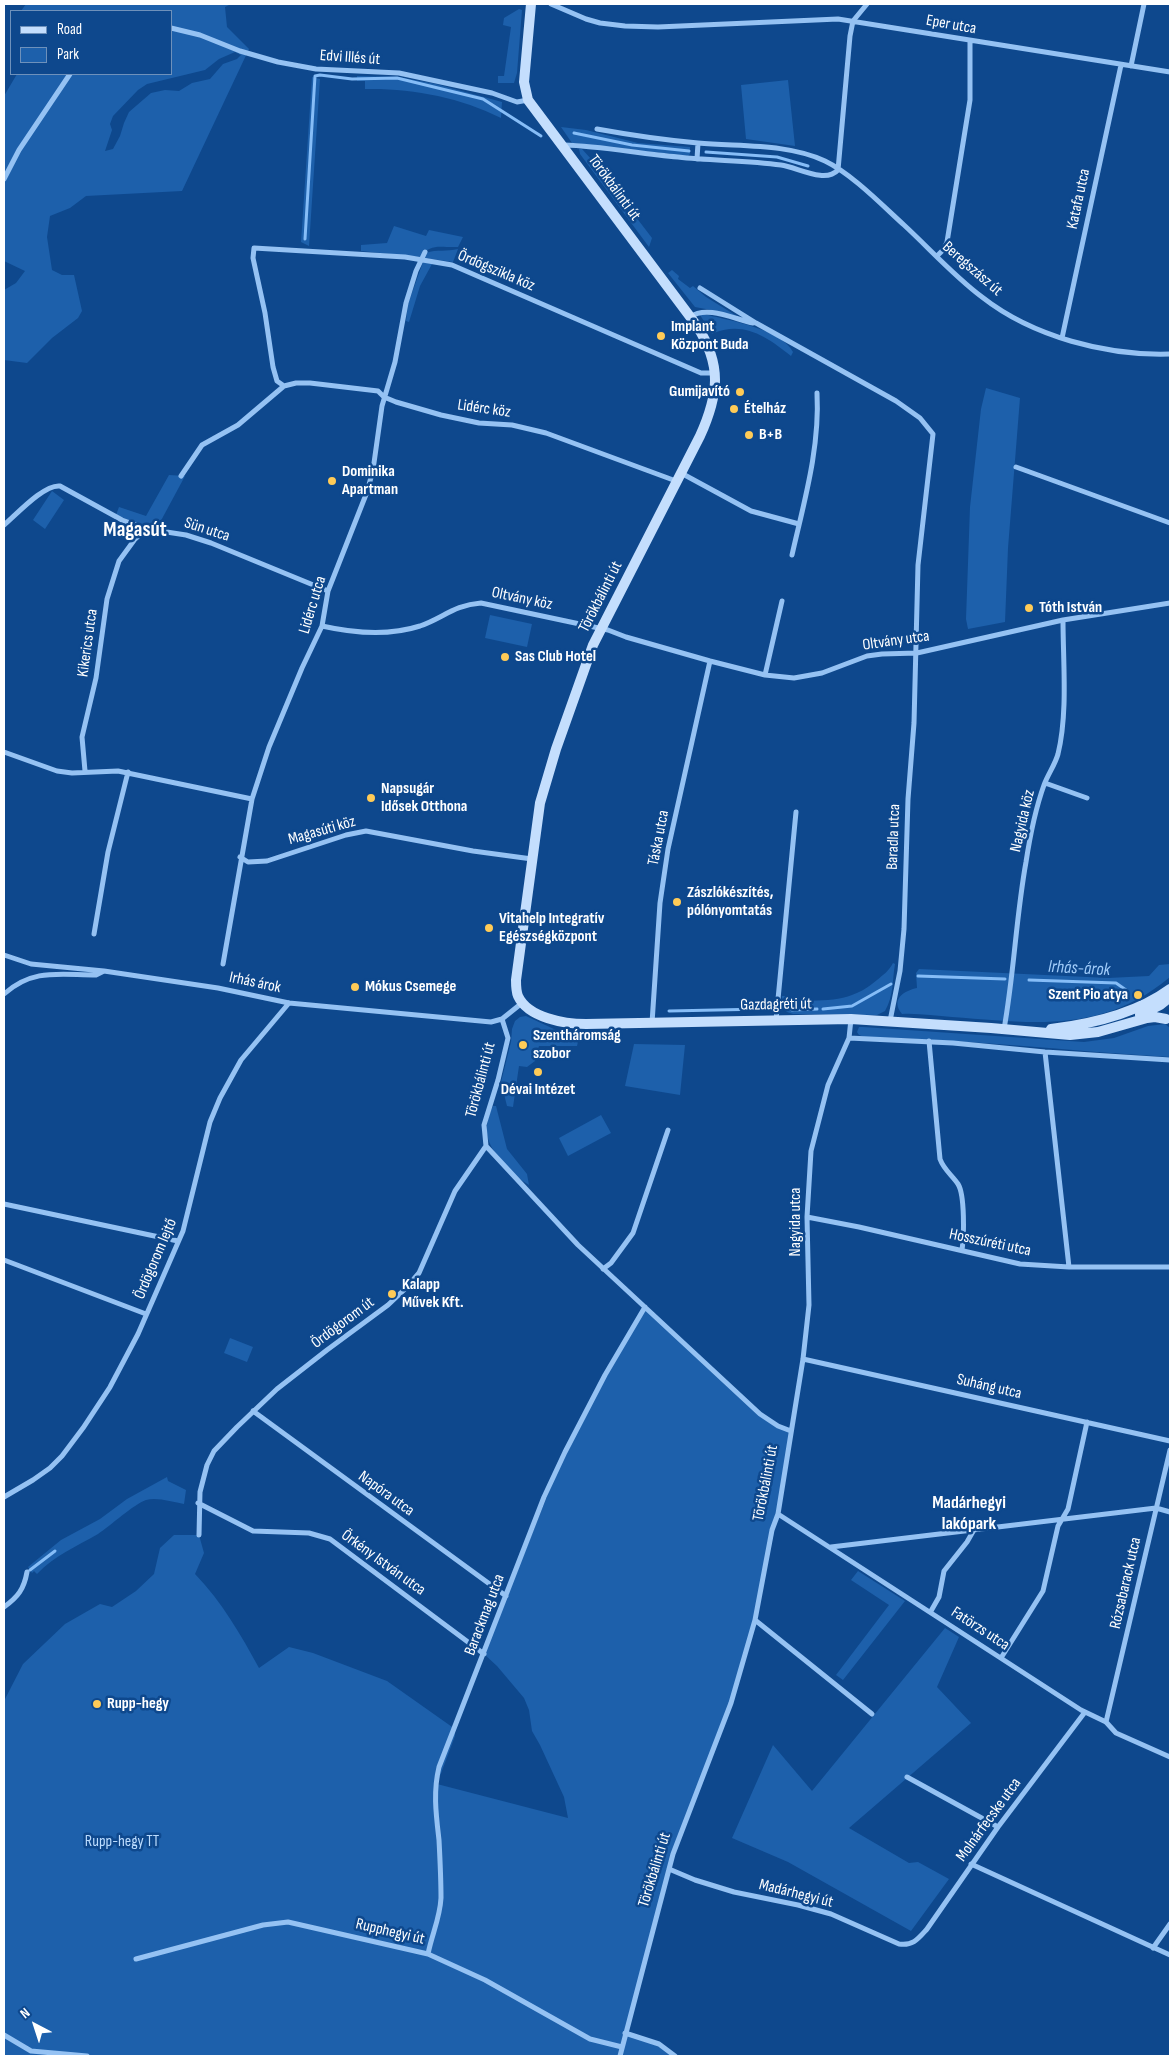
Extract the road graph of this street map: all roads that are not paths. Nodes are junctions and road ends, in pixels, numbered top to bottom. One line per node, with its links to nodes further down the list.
1 (531, 4): 12 (street)
2 (551, 4): 5 (street, Eper utca)
3 (867, 4): 5 (street)
4 (1144, 4): 9 (street)
5 (853, 21): 7 (street, Eper utca); 17 (street)
6 (172, 28): 12 (street, Edvi Illés út)
7 (970, 41): 8 (street, Eper utca); 20 (street)
8 (1121, 65): 9 (street, Eper utca); 25 (street, Katafa utca)
9 (1131, 66): 10 (street, Eper utca)
10 (1170, 72)
11 (69, 75): 18 (street)
12 (528, 100): 15 (street, Törökbálinti út)
13 (597, 129): 14 (street, Beregszász út)
14 (698, 143): 16 (street); 17 (street, Beregszász út)
15 (564, 145): 16 (street); 23 (street, Törökbálinti út)
16 (696, 159): 17 (street)
17 (838, 170): 20 (street, Beregszász út)
18 (4, 179)
19 (426, 252): 21 (street, Lidérc utca)
20 (937, 256): 25 (street, Beregszász út)
21 (421, 259): 27 (street, Ördögszikla köz); 28 (street, Ördögszikla köz); 30 (street, Lidérc utca)
22 (700, 288): 24 (street)
23 (690, 317): 24 (street); 27 (street, Törökbálinti út)
24 (756, 324): 45 (street, Baradla utca)
25 (1062, 338): 26 (street, Beregszász út)
26 (1170, 354)
27 (715, 373): 33 (street, Törökbálinti út)
28 (284, 386): 30 (street, Lidérc köz); 32 (street)
29 (817, 393): 35 (street)
30 (384, 397): 33 (street, Lidérc köz); 39 (street, Lidérc utca)
31 (1016, 467): 34 (street)
32 (181, 476)
33 (679, 477): 35 (street, Lidérc köz); 44 (street, Törökbálinti út)
34 (1170, 523)
35 (799, 524): 38 (street)
36 (4, 525): 37 (street, Sün utca)
37 (147, 529): 39 (street, Sün utca); 49 (street, Kikerics utca)
38 (792, 555)
39 (328, 591): 43 (street, Lidérc utca)
40 (782, 602): 47 (street)
41 (1170, 602): 42 (street, Oltvány utca)
42 (1063, 620): 45 (street, Oltvány utca); 51 (street, Nagyida köz)
43 (322, 626): 44 (street, Oltvány köz); 53 (street, Lidérc utca)
44 (601, 628): 46 (street, Oltvány utca); 56 (street, Törökbálinti út)
45 (917, 653): 47 (street, Oltvány utca); 70 (street, Baradla utca)
46 (710, 661): 47 (street, Oltvány utca); 71 (street, Táska utca)
47 (765, 675)
48 (4, 752): 49 (street)
49 (86, 771): 50 (street)
50 (128, 772): 53 (street); 57 (street)
51 (1045, 783): 52 (street); 73 (street, Nagyida köz)
52 (1087, 798)
53 (252, 799): 55 (street, Lidérc utca)
54 (796, 812): 68 (street)
55 (240, 857): 56 (street, Magasúti köz); 59 (street, Lidérc utca)
56 (532, 859): 65 (street, Törökbálinti út)
57 (94, 934)
58 (4, 955): 60 (street, Irhás árok)
59 (223, 964)
60 (104, 971): 62 (street); 64 (street, Irhás árok)
61 (1170, 989): 63 (street)
62 (4, 994)
63 (1165, 1001): 69 (street, Gazdagréti út); 72 (street, Gazdagréti út); 74 (street, Gazdagréti út)
64 (289, 1003): 66 (street, Irhás árok); 83 (street, Ördögorom lejtő)
65 (522, 1003): 66 (street); 71 (street, Gazdagréti út)
66 (502, 1019): 80 (street, Törökbálinti út)
67 (851, 1019): 68 (street, Gazdagréti út); 70 (street, Gazdagréti út); 75 (street, Nagyida utca)
68 (776, 1020): 71 (street, Gazdagréti út)
69 (1168, 1020): 72 (street, Gazdagréti út)
70 (890, 1021): 73 (street, Gazdagréti út)
71 (652, 1023)
72 (1112, 1028): 74 (street, Gazdagréti út)
73 (1004, 1029): 74 (street, Gazdagréti út)
74 (1035, 1031)
75 (849, 1038): 76 (street); 82 (street, Nagyida utca)
76 (928, 1041): 77 (street); 84 (street)
77 (1045, 1052): 78 (street); 86 (street)
78 (1170, 1060)
79 (668, 1130): 88 (street)
80 (486, 1146): 88 (street, Törökbálinti út); 92 (street, Ördögorom út)
81 (4, 1204): 83 (street)
82 (807, 1217): 84 (street, Hosszúréti utca); 91 (street, Nagyida utca)
83 (178, 1242): 90 (street, Ördögorom lejtő)
84 (962, 1250): 86 (street, Hosszúréti utca)
85 (4, 1260): 90 (street)
86 (1069, 1267): 87 (street, Hosszúréti utca)
87 (1170, 1267)
88 (602, 1269): 89 (street, Törökbálinti út)
89 (645, 1307): 94 (street, Törökbálinti út); 107 (street, Barackmag utca)
90 (146, 1314): 97 (street, Ördögorom lejtő)
91 (803, 1359): 93 (street, Suháng utca); 94 (street, Nagyida utca)
92 (253, 1411): 98 (street, Ördögorom út); 107 (street, Napóra utca)
93 (1087, 1422): 95 (street, Suháng utca); 102 (street)
94 (791, 1431): 101 (street, Törökbálinti út)
95 (1170, 1441)
96 (1170, 1450): 99 (street, Rózsabarack utca)
97 (4, 1497)
98 (198, 1503): 104 (street, Ördögorom út); 111 (street, Örkény István utca)
99 (1156, 1508): 100 (street); 102 (street); 115 (street, Rózsabarack utca)
100 (1170, 1512)
101 (778, 1514): 105 (street, Fatörzs utca); 110 (street, Törökbálinti út)
102 (1062, 1519): 103 (street); 112 (street)
103 (975, 1528): 105 (street); 109 (street)
104 (199, 1536)
105 (832, 1547): 109 (street, Fatörzs utca)
106 (27, 1572): 108 (street)
107 (506, 1596): 111 (street, Barackmag utca)
108 (4, 1606)
109 (931, 1612): 112 (street, Fatörzs utca)
110 (755, 1620): 114 (street); 120 (street, Törökbálinti út)
111 (484, 1654): 124 (street, Barackmag utca)
112 (1001, 1658): 113 (street, Fatörzs utca)
113 (1085, 1712): 115 (street, Fatörzs utca); 118 (street, Molnárfecske utca)
114 (872, 1714)
115 (1106, 1722): 116 (street, Fatörzs utca)
116 (1170, 1757)
117 (907, 1776): 118 (street)
118 (998, 1826): 119 (street, Molnárfecske utca)
119 (971, 1864): 122 (street, Molnárfecske utca); 123 (street)
120 (670, 1869): 122 (street, Madárhegyi út); 127 (street, Törökbálinti út)
121 (1170, 1924): 123 (street)
122 (914, 1943)
123 (1153, 1948): 125 (street)
124 (428, 1954): 126 (street, Rupphegyi út); 129 (street, Rupphegyi út)
125 (1170, 1955)
126 (136, 1959)
127 (625, 2033): 129 (street, Törökbálinti út); 133 (street)
128 (4, 2035): 130 (street)
129 (622, 2047): 132 (street, Törökbálinti út)
130 (31, 2054): 131 (street)
131 (87, 2056)
132 (620, 2056)
133 (675, 2056)

